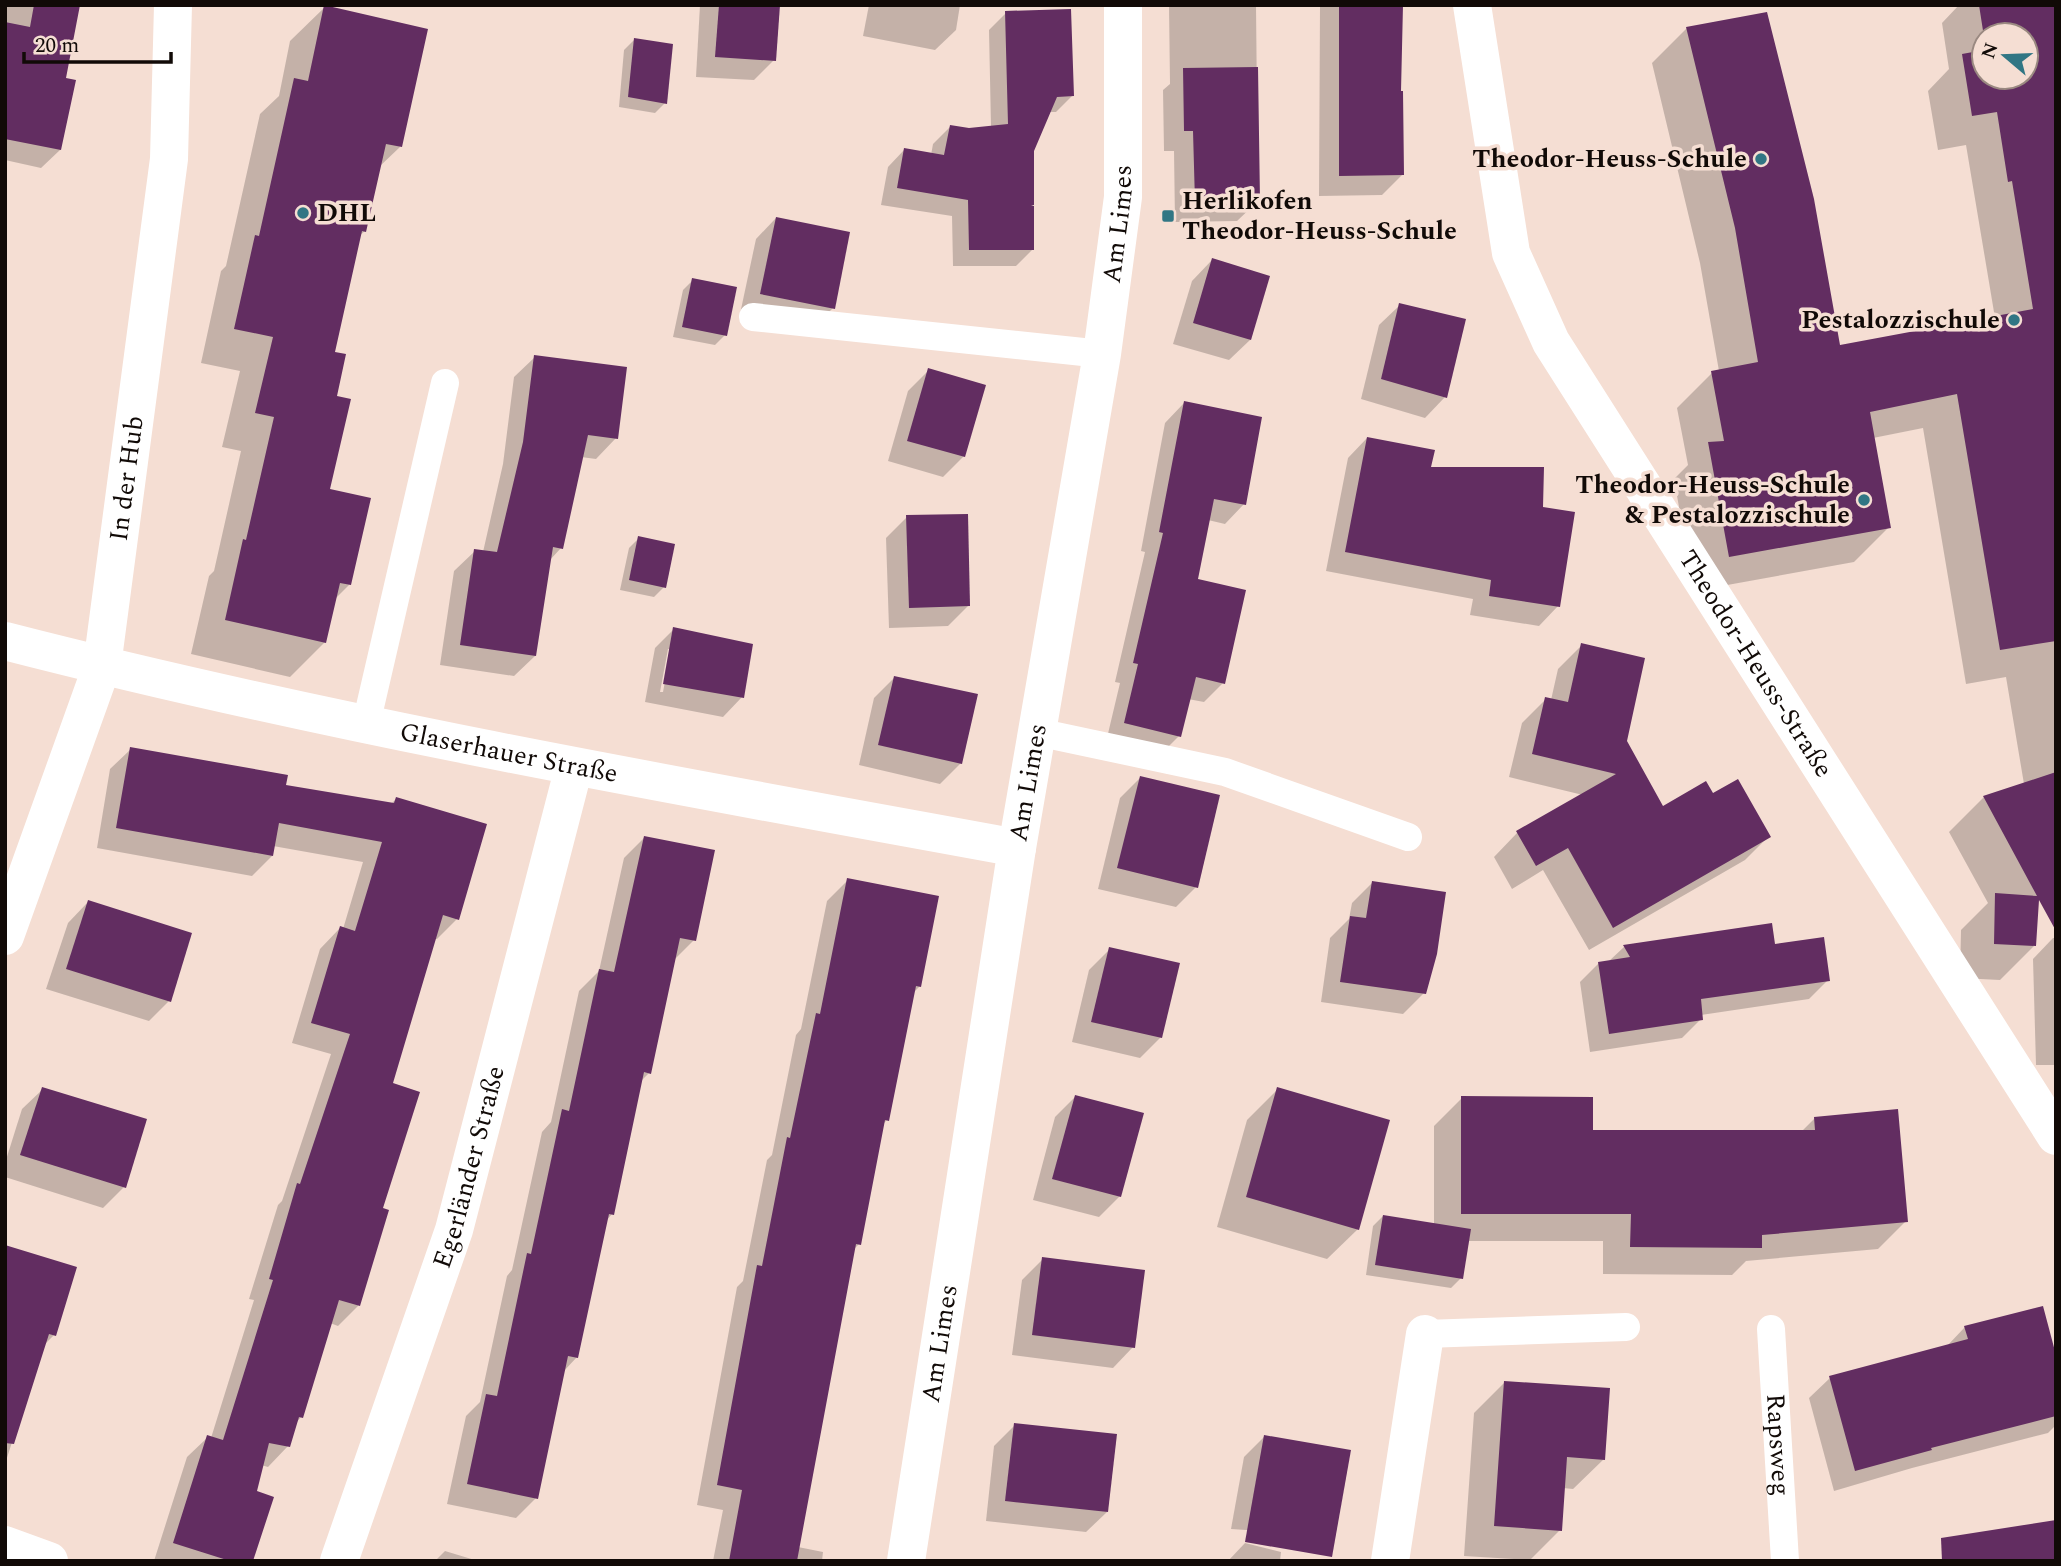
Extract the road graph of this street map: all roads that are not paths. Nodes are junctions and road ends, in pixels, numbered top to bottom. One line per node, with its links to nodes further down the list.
1 (173, 5): 8 (street, In der Hub)
2 (1123, 5): 5 (street, Am Limes)
3 (1472, 5): 15 (street, Theodor-Heuss-Straße)
4 (753, 317): 5 (lane)
5 (1102, 354): 10 (street, Am Limes)
6 (445, 383): 9 (lane)
7 (5, 641): 8 (street, Glaserhauer Straße)
8 (102, 666): 9 (street, Glaserhauer Straße); 14 (street, In der Hub)
9 (366, 724): 11 (street, Glaserhauer Straße)
10 (1037, 732): 12 (lane); 13 (street, Am Limes)
11 (574, 767): 13 (street, Glaserhauer Straße); 21 (street, Egerländer Straße)
12 (1408, 837)
13 (1017, 848): 22 (street, Am Limes)
14 (5, 936)
15 (2056, 1136)
16 (1626, 1327): 18 (lane)
17 (1771, 1329): 24 (lane, Rapsweg)
18 (1425, 1334): 23 (street)
19 (5, 1545): 20 (street)
20 (49, 1561)
21 (339, 1561)
22 (906, 1561)
23 (1390, 1561)
24 (1785, 1561)

